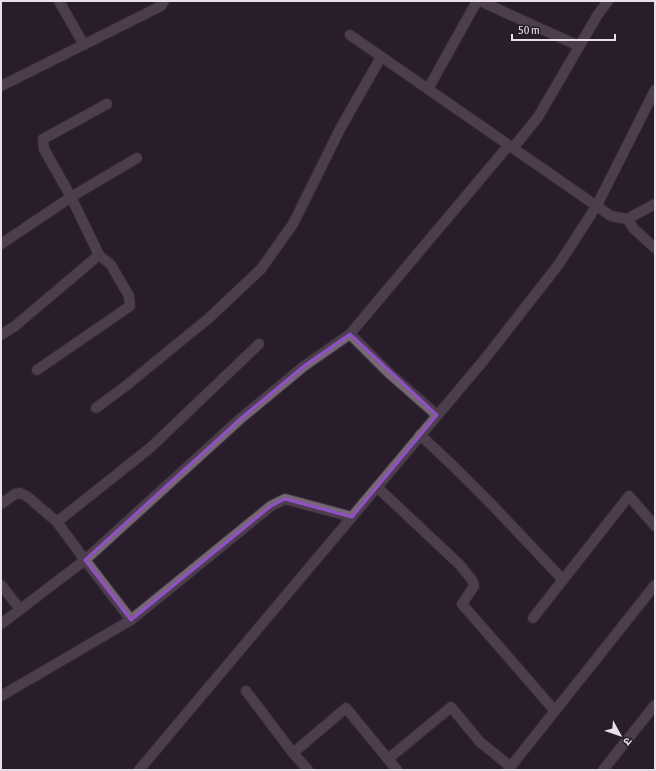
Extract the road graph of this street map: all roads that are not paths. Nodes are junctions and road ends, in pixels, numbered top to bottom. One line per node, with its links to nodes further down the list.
1 (59, 1): 6 (street)
2 (164, 1): 6 (street)
3 (479, 1): 7 (street); 10 (street)
4 (608, 1): 7 (street)
5 (350, 35): 8 (street)
6 (84, 45): 9 (street)
7 (579, 46): 13 (street)
8 (381, 57): 10 (street); 26 (street)
9 (1, 86)
10 (428, 89): 13 (street)
11 (655, 90): 17 (street)
12 (106, 104): 15 (street)
13 (514, 148): 17 (street); 22 (street)
14 (137, 158): 15 (street)
15 (71, 197): 19 (street); 21 (street)
16 (655, 204): 18 (street)
17 (597, 205): 18 (street); 27 (street)
18 (627, 219): 20 (street)
19 (1, 244)
20 (655, 248)
21 (99, 255): 23 (street); 25 (street)
22 (350, 334): 27 (street); 34 (street)
23 (1, 335)
24 (259, 344): 32 (street)
25 (37, 370)
26 (96, 408)
27 (437, 415): 28 (street)
28 (420, 436): 29 (street); 35 (street)
29 (377, 487): 31 (street); 45 (street)
30 (1, 504): 32 (street)
31 (352, 517): 40 (street); 49 (street)
32 (57, 522): 34 (street)
33 (655, 526): 35 (street)
34 (85, 560): 38 (street); 40 (street)
35 (563, 580): 39 (street)
36 (1, 584): 38 (street)
37 (655, 585): 45 (street)
38 (20, 609): 41 (street)
39 (533, 618)
40 (131, 620): 43 (street)
41 (1, 624)
42 (246, 691): 46 (street)
43 (1, 696)
44 (655, 705): 52 (street)
45 (555, 711): 48 (street)
46 (293, 753): 47 (street); 50 (street)
47 (388, 759): 48 (street); 51 (street)
48 (509, 769)
49 (139, 770)
50 (308, 770)
51 (397, 770)
52 (602, 770)

